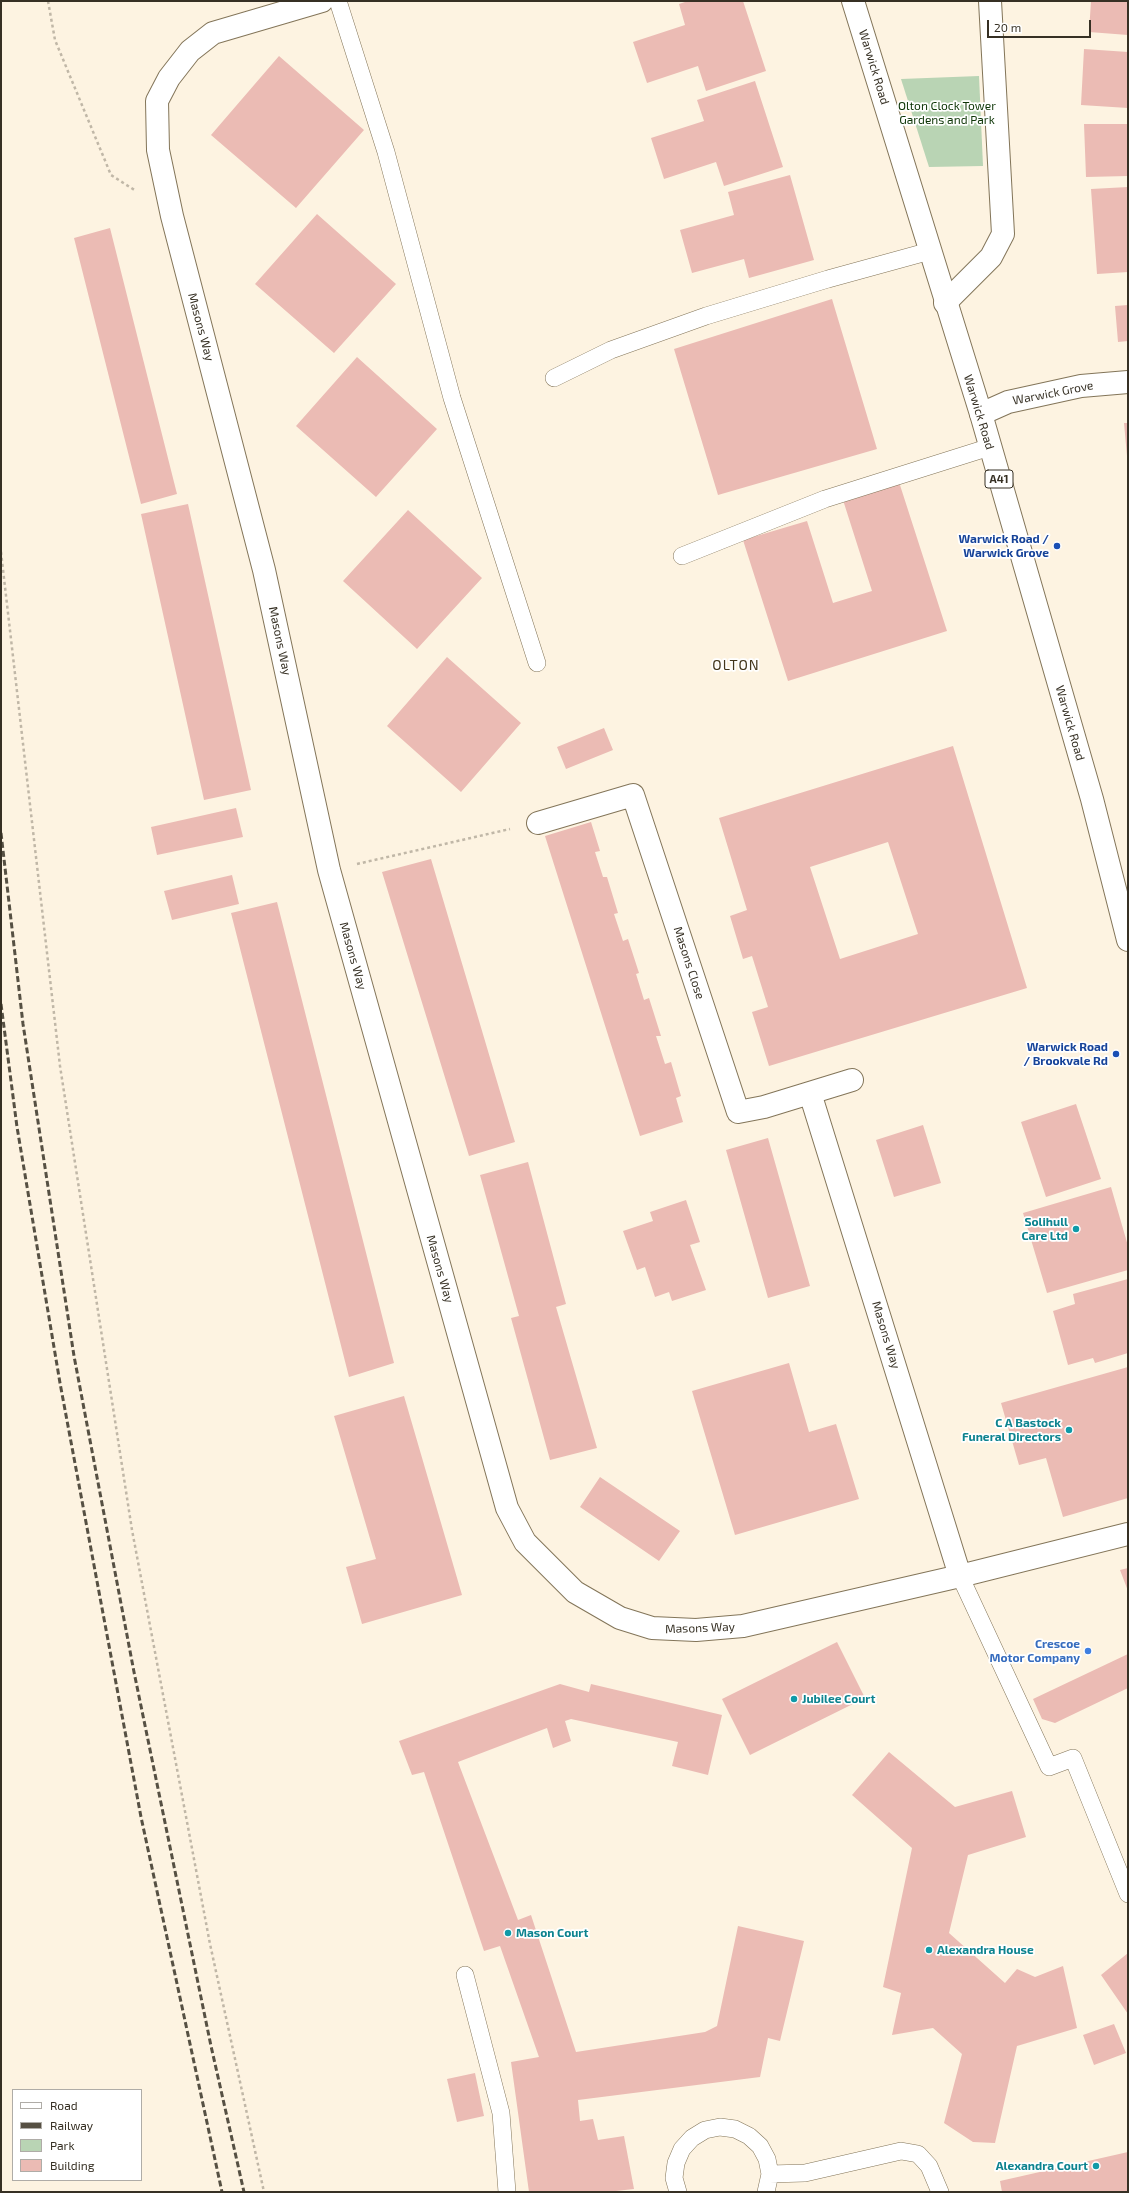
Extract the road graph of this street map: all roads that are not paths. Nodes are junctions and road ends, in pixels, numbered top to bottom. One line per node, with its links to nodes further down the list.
1 (322, 1): 18 (main road, Masons Way)
2 (338, 1): 12 (lane)
3 (853, 1): 5 (main road, Warwick Road / A41)
4 (990, 1): 6 (main road)
5 (930, 252): 6 (main road, Warwick Road / A41); 7 (lane)
6 (945, 303): 9 (main road, Warwick Road / A41)
7 (554, 378)
8 (1128, 382): 9 (main road, Warwick Grove)
9 (980, 414): 10 (main road, Warwick Road / A41)
10 (990, 447): 11 (lane); 14 (main road, Warwick Road / A41)
11 (682, 556)
12 (537, 662)
13 (538, 823): 16 (main road, Masons Close)
14 (1128, 940)
15 (852, 1080): 16 (main road, Masons Close)
16 (810, 1093): 18 (main road, Masons Way)
17 (1128, 1534): 18 (main road, Masons Way)
18 (960, 1576): 19 (lane)
19 (1128, 1894)
20 (465, 1975): 22 (lane)
21 (770, 2174): 23 (lane); 24 (lane); 25 (lane)
22 (507, 2192)
23 (678, 2192)
24 (766, 2192)
25 (940, 2192)

